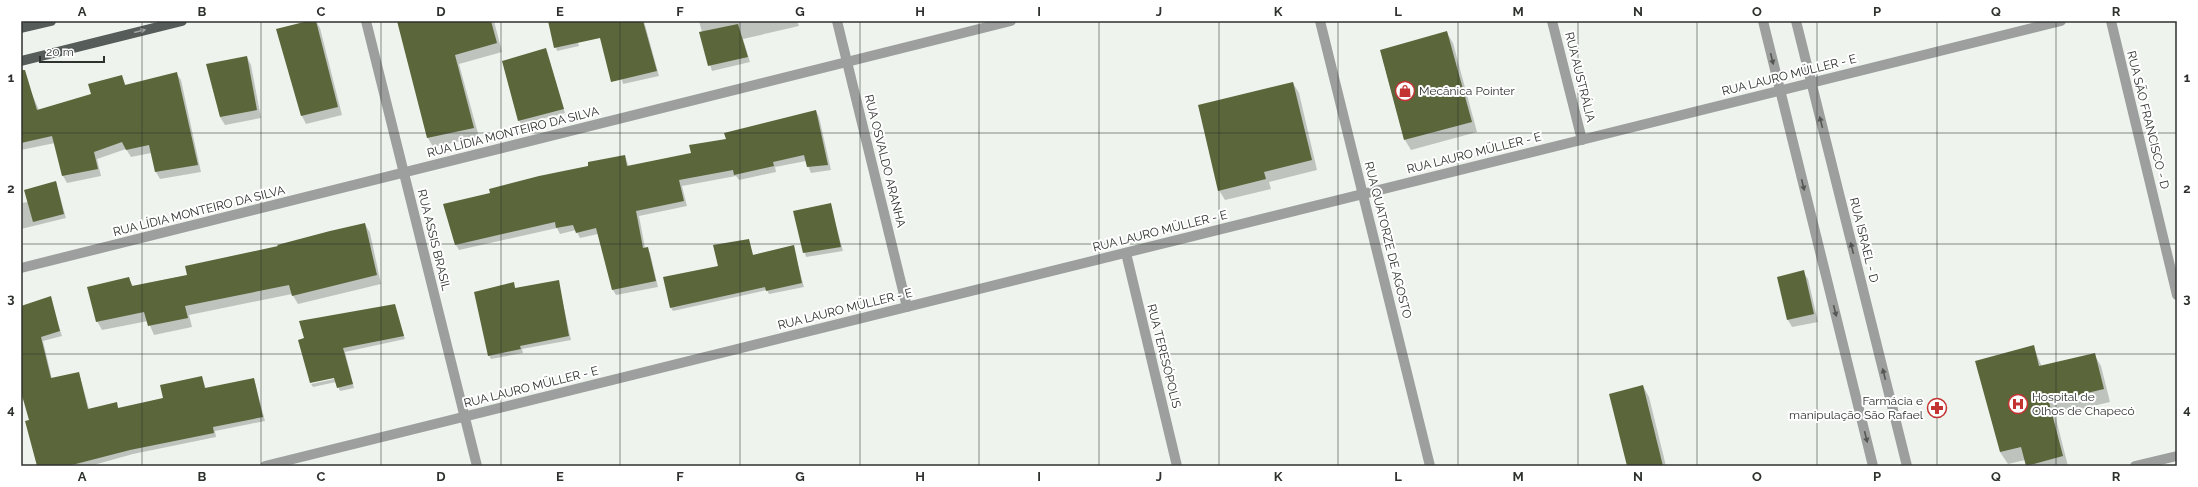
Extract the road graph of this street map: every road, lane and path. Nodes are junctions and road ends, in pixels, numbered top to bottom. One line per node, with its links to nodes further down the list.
1 (51, 21): 12 (main road)
2 (182, 21): 13 (main road, one-way to 2)
3 (366, 21): 18 (street, RUA ASSIS BRASIL)
4 (837, 21): 14 (street, RUA OSVALDO ARANHA)
5 (1011, 21): 14 (street, RUA LÍDIA MONTEIRO DA SILVA)
6 (1320, 21): 19 (street, RUA QUATORZE DE AGOSTO)
7 (1552, 21): 17 (street, RUA AUSTRÁLIA)
8 (1763, 21): 16 (street, one-way to 16)
9 (1796, 21): 15 (street, RUA ISRAEL - D)
10 (2061, 21): 15 (street, RUA LAURO MÜLLER - E)
11 (2111, 21): 22 (street, RUA SÃO FRANCISCO - D)
12 (21, 28)
13 (21, 61)
14 (847, 62): 18 (street, RUA LÍDIA MONTEIRO DA SILVA); 23 (street, RUA OSVALDO ARANHA)
15 (1811, 83): 16 (street, RUA LAURO MÜLLER - E); 31 (street, RUA ISRAEL - D, one-way to 15)
16 (1780, 91): 17 (street, RUA LAURO MÜLLER - E); 30 (street, one-way to 30)
17 (1582, 140): 19 (street, RUA LAURO MÜLLER - E)
18 (404, 173): 21 (street, RUA LÍDIA MONTEIRO DA SILVA); 24 (street, RUA ASSIS BRASIL)
19 (1363, 194): 20 (street, RUA LAURO MÜLLER - E); 29 (street, RUA QUATORZE DE AGOSTO)
20 (1126, 253): 23 (street, RUA LAURO MÜLLER - E); 28 (street, RUA TERESÓPOLIS)
21 (21, 268)
22 (2177, 295)
23 (907, 307): 24 (street, RUA LAURO MÜLLER - E)
24 (465, 416): 26 (street, RUA LAURO MÜLLER - E); 27 (street, RUA ASSIS BRASIL)
25 (2177, 456): 32 (street)
26 (265, 466)
27 (478, 466)
28 (1178, 466)
29 (1430, 466)
30 (1873, 466)
31 (1907, 466)
32 (2135, 466)

